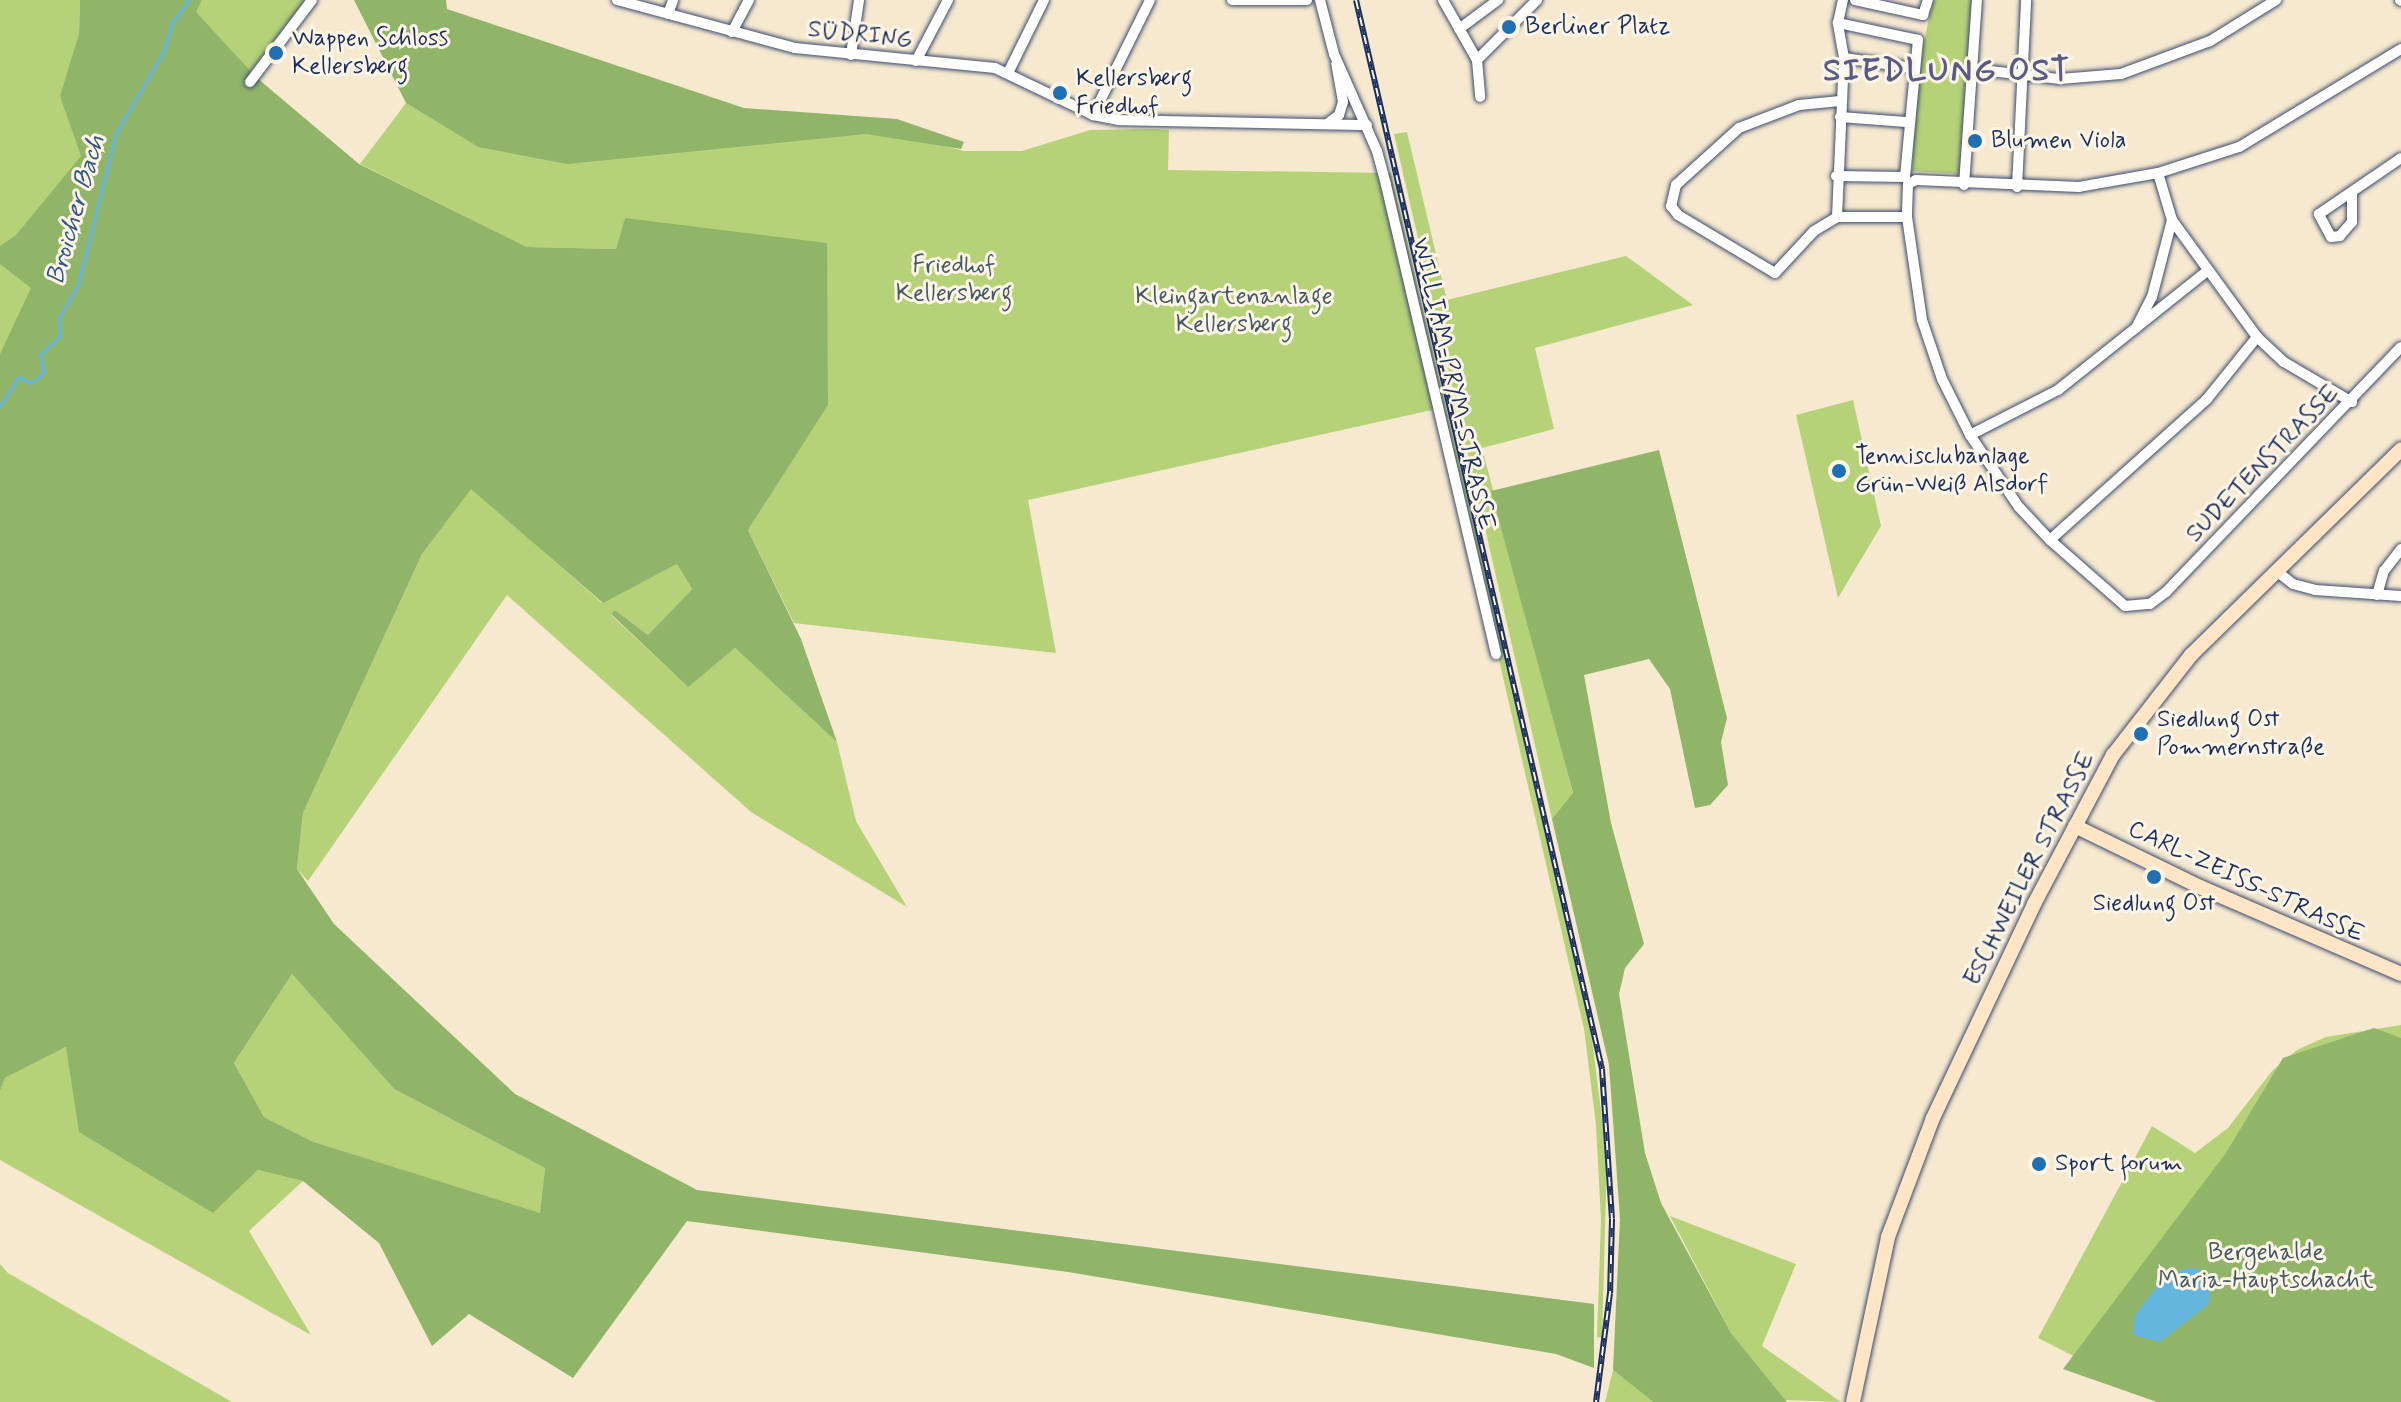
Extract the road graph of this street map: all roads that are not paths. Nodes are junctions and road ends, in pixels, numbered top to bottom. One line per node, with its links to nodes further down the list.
1 (312, 0): 35 (street)
2 (617, 0): 21 (street, SÜDRING)
3 (673, 0): 21 (street)
4 (749, 0): 24 (street)
5 (859, 0): 27 (street)
6 (948, 0): 30 (street)
7 (1044, 0): 33 (street)
8 (1150, 0): 38 (street)
9 (1232, 0): 10 (street)
10 (1307, 0)
11 (1320, 0): 26 (street)
12 (1443, 0): 23 (street)
13 (1498, 0): 23 (street)
14 (1537, 0): 29 (street)
15 (1843, 0): 22 (street)
16 (1855, 0): 17 (street)
17 (1928, 0)
18 (1977, 0): 32 (street)
19 (2026, 0): 34 (street)
20 (2276, 0): 34 (street)
21 (668, 14): 24 (street, SÜDRING)
22 (1838, 23): 28 (street); 31 (street)
23 (1459, 29): 29 (street)
24 (732, 32): 27 (street, SÜDRING)
25 (2401, 49): 44 (street)
26 (1334, 54): 41 (street); 42 (street, WILLIAM-PRYM-STRASSE)
27 (851, 55): 30 (street, SÜDRING)
28 (1844, 58): 31 (street); 37 (street)
29 (1477, 60): 36 (street)
30 (916, 61): 33 (street, SÜDRING)
31 (1913, 68): 40 (street)
32 (1973, 69): 34 (street); 46 (street)
33 (1008, 73): 38 (street, SÜDRING)
34 (2022, 75): 47 (street)
35 (250, 82)
36 (1480, 97)
37 (1840, 101): 39 (street); 49 (street)
38 (1093, 115): 41 (street)
39 (1840, 117): 40 (street); 45 (street)
40 (1906, 122): 45 (street)
41 (1327, 124): 42 (street)
42 (1367, 125): 64 (street, WILLIAM-PRYM-STRASSE)
43 (2401, 158): 48 (street)
44 (2158, 173): 47 (street); 51 (street)
45 (1836, 176): 49 (street)
46 (1964, 185): 47 (street); 50 (street)
47 (2017, 187)
48 (2352, 193)
49 (1837, 217): 50 (street)
50 (1907, 217): 57 (street)
51 (2172, 220): 52 (street); 54 (street)
52 (2206, 272): 53 (street); 54 (street)
53 (2257, 337): 56 (street); 59 (street)
54 (2128, 339): 57 (street)
55 (2401, 347): 56 (street, SUDETENSTRASSE)
56 (2352, 402): 59 (street, SUDETENSTRASSE)
57 (1970, 435): 59 (street)
58 (2401, 449): 61 (street, ESCHWEILER STRASSE)
59 (2050, 540)
60 (2401, 549): 62 (street)
61 (2279, 573): 62 (street); 65 (street, ESCHWEILER STRASSE)
62 (2377, 595): 63 (street)
63 (2401, 596)
64 (1496, 654)
65 (2075, 826): 66 (street, CARL-ZEISS-STRASSE); 67 (street, ESCHWEILER STRASSE)
66 (2401, 974)
67 (1853, 1402)

